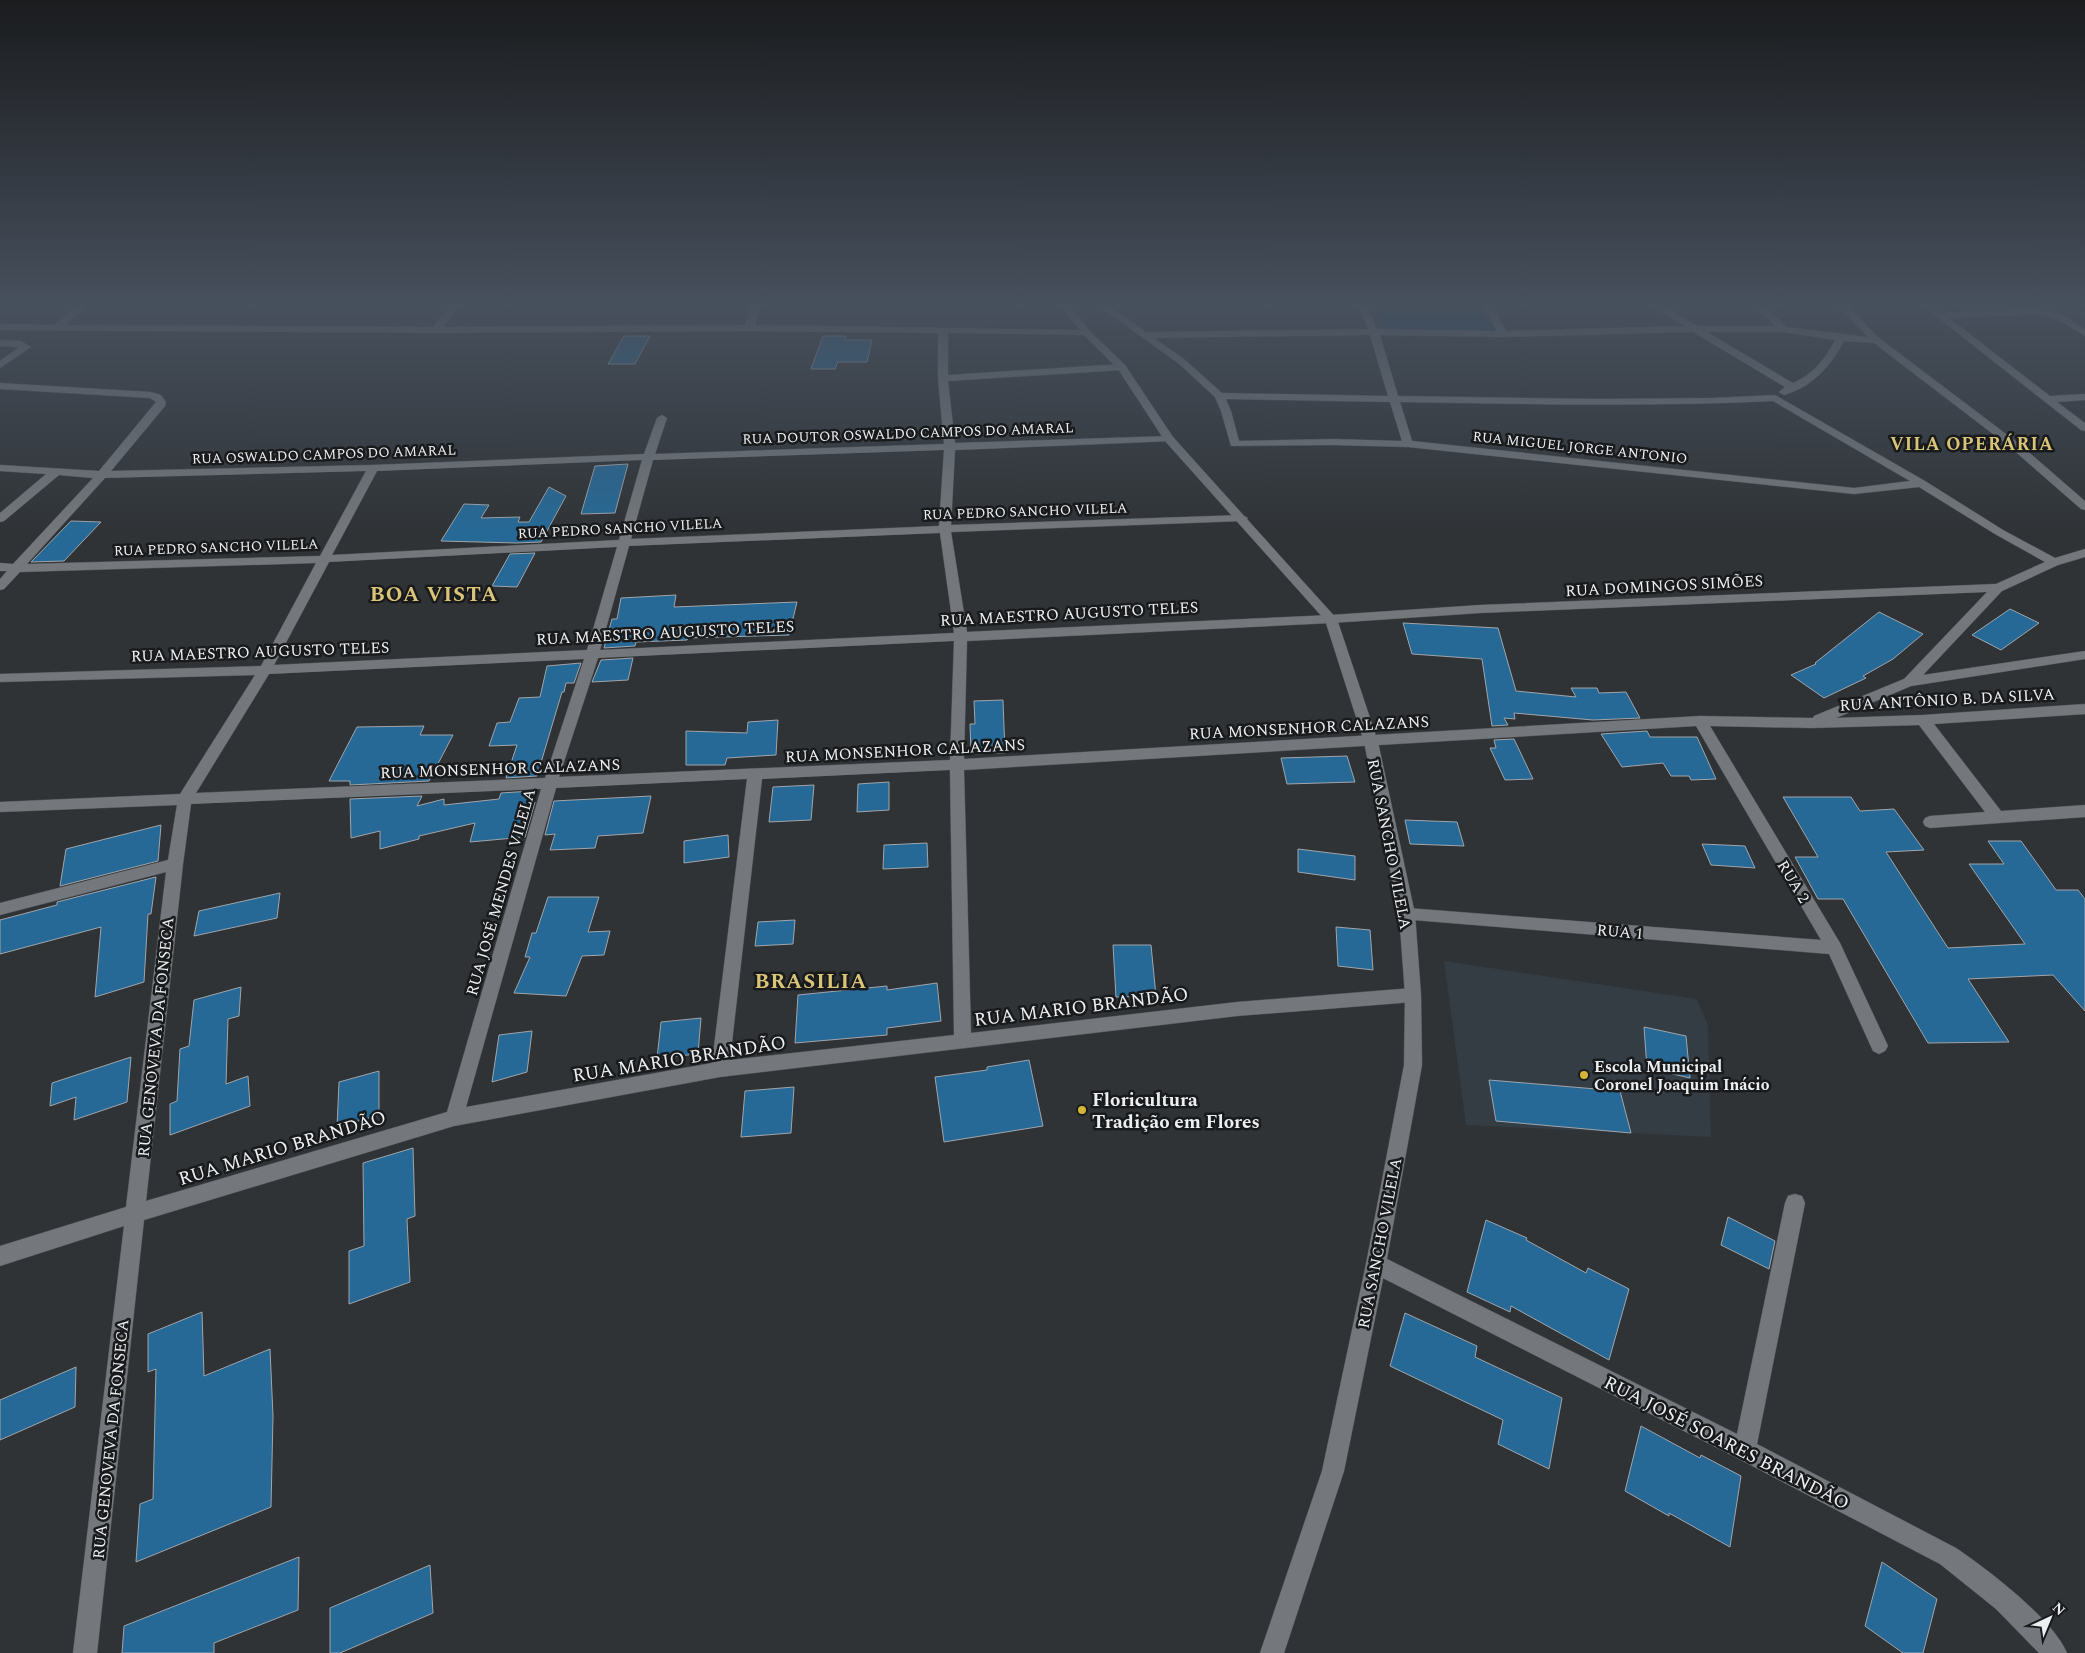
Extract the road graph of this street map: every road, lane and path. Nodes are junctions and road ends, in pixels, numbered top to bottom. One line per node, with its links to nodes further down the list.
1 (943, 379): 20 (street)
2 (1130, 379): 18 (street, RUA SANCHO VILELA)
3 (1201, 379): 11 (street)
4 (1389, 379): 15 (street)
5 (1779, 379): 10 (street)
6 (1809, 379): 10 (street)
7 (1928, 379): 27 (street)
8 (2022, 379): 14 (street)
9 (0, 386): 25 (street)
10 (1791, 386): 13 (street)
11 (1219, 396): 15 (street); 19 (street, RUA MIGUEL JORGE ANTONIO)
12 (2085, 397): 14 (street)
13 (1775, 398): 15 (street); 26 (street)
14 (2048, 399): 17 (street)
15 (1395, 400): 19 (street)
16 (662, 418): 21 (street, RUA JOSÉ MENDES VILELA)
17 (2085, 428)
18 (1169, 439): 20 (street, RUA DOUTOR OSWALDO CAMPOS DO AMARAL); 28 (street, RUA SANCHO VILELA)
19 (1408, 444): 26 (street, RUA MIGUEL JORGE ANTONIO)
20 (950, 447): 21 (street, RUA DOUTOR OSWALDO CAMPOS DO AMARAL); 30 (street)
21 (648, 457): 23 (street, RUA OSWALDO CAMPOS DO AMARAL); 31 (street, RUA JOSÉ MENDES VILELA)
22 (0, 468): 24 (street, RUA OSWALDO CAMPOS DO AMARAL)
23 (373, 468): 25 (street, RUA OSWALDO CAMPOS DO AMARAL); 33 (street, RUA GENOVEVA DA FONSECA)
24 (56, 472): 25 (street, RUA OSWALDO CAMPOS DO AMARAL); 29 (street)
25 (102, 475): 36 (street)
26 (1921, 483): 34 (street)
27 (2085, 506)
28 (1242, 518): 30 (street, RUA PEDRO SANCHO VILELA); 39 (street, RUA SANCHO VILELA)
29 (0, 519)
30 (946, 528): 31 (street, RUA PEDRO SANCHO VILELA); 40 (street)
31 (625, 543): 33 (street, RUA PEDRO SANCHO VILELA); 41 (street, RUA JOSÉ MENDES VILELA)
32 (2085, 553): 34 (street)
33 (324, 559): 36 (street, RUA PEDRO SANCHO VILELA); 43 (street, RUA GENOVEVA DA FONSECA)
34 (2054, 562): 38 (street)
35 (0, 567): 36 (street, RUA PEDRO SANCHO VILELA)
36 (16, 568): 37 (street)
37 (0, 586)
38 (1998, 588): 39 (street, RUA DOMINGOS SIMÕES); 45 (street)
39 (1331, 619): 40 (street, RUA MAESTRO AUGUSTO TELES); 50 (street, RUA SANCHO VILELA)
40 (961, 635): 41 (street, RUA MAESTRO AUGUSTO TELES); 51 (street)
41 (593, 653): 43 (street, RUA MAESTRO AUGUSTO TELES); 53 (street, RUA JOSÉ MENDES VILELA)
42 (2085, 655): 45 (street)
43 (265, 670): 44 (street, RUA MAESTRO AUGUSTO TELES); 54 (street, RUA GENOVEVA DA FONSECA)
44 (0, 678)
45 (1908, 682): 49 (street)
46 (2085, 709): 47 (street, RUA ANTÔNIO B. DA SILVA)
47 (1923, 720): 49 (street, RUA ANTÔNIO B. DA SILVA); 57 (street)
48 (1700, 722): 49 (street, RUA MONSENHOR CALAZANS); 50 (street, RUA MONSENHOR CALAZANS); 62 (street, RUA 2)
49 (1811, 723)
50 (1371, 742): 51 (street, RUA MONSENHOR CALAZANS); 61 (street, RUA SANCHO VILELA)
51 (957, 765): 52 (street, RUA MONSENHOR CALAZANS); 64 (street)
52 (755, 775): 53 (street, RUA MONSENHOR CALAZANS); 66 (street)
53 (550, 784): 54 (street, RUA MONSENHOR CALAZANS); 67 (street, RUA JOSÉ MENDES VILELA)
54 (185, 798): 55 (street, RUA MONSENHOR CALAZANS); 59 (street, RUA GENOVEVA DA FONSECA)
55 (0, 807)
56 (2085, 811): 57 (street)
57 (1997, 817): 58 (street)
58 (1930, 822)
59 (175, 864): 60 (street); 69 (street, RUA GENOVEVA DA FONSECA)
60 (0, 909)
61 (1407, 914): 62 (street, RUA 1); 63 (street, RUA SANCHO VILELA)
62 (1834, 948): 65 (street, RUA 2)
63 (1413, 995): 64 (street, RUA MARIO BRANDÃO); 71 (street, RUA SANCHO VILELA)
64 (962, 1042): 66 (street, RUA MARIO BRANDÃO)
65 (1878, 1046)
66 (720, 1068): 67 (street, RUA MARIO BRANDÃO)
67 (454, 1118): 69 (street, RUA MARIO BRANDÃO)
68 (1795, 1203): 72 (street)
69 (136, 1213): 70 (street, RUA MARIO BRANDÃO); 73 (street, RUA GENOVEVA DA FONSECA)
70 (0, 1256)
71 (1376, 1264): 72 (street, RUA JOSÉ SOARES BRANDÃO); 74 (street, RUA SANCHO VILELA)
72 (1745, 1450): 75 (street, RUA JOSÉ SOARES BRANDÃO)
73 (85, 1653)
74 (1272, 1653)
75 (2055, 1653)

